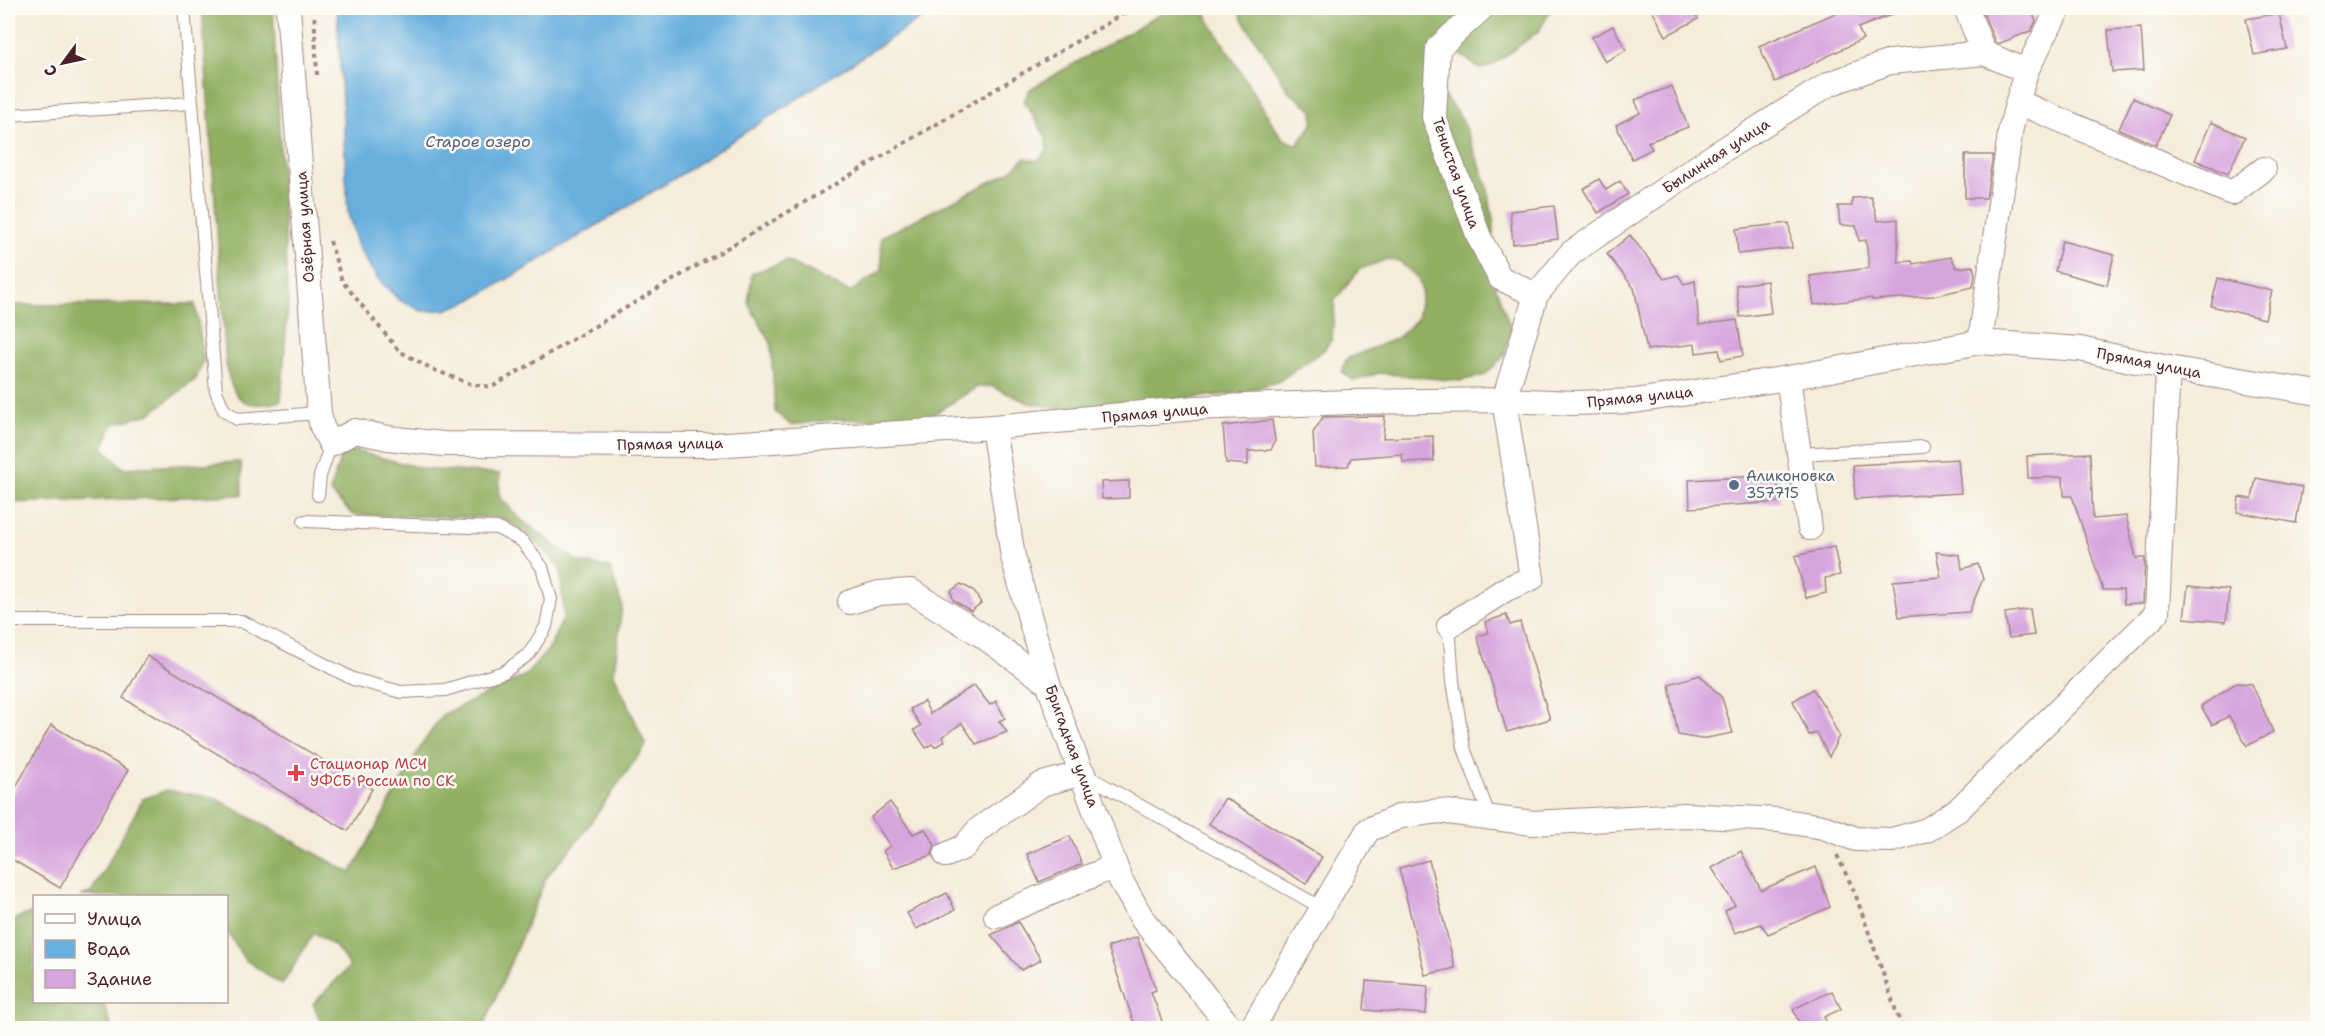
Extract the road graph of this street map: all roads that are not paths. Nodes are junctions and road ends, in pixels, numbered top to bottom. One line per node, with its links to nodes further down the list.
1 (184, 8): 9 (lane)
2 (288, 8): 18 (street, Озёрная улица)
3 (1482, 8): 12 (street, Тенистая улица)
4 (1966, 8): 6 (street)
5 (2059, 8): 7 (street)
6 (1984, 53): 7 (street, Былинная улица); 12 (street, Былинная улица)
7 (2026, 71): 8 (street)
8 (2018, 102): 11 (street); 13 (street)
9 (192, 103): 10 (lane); 18 (lane)
10 (8, 115)
11 (2264, 170)
12 (1536, 295): 17 (street, Былинная улица)
13 (1980, 342): 14 (street, Прямая улица); 15 (street, Прямая улица)
14 (2168, 368): 16 (street, Прямая улица); 31 (street)
15 (1788, 378): 17 (street, Прямая улица); 22 (street)
16 (2318, 393)
17 (1504, 400): 19 (street, Прямая улица); 28 (street)
18 (319, 413): 20 (street, Озёрная улица)
19 (993, 427): 20 (street, Прямая улица); 29 (street, Бригадная улица)
20 (331, 444): 23 (lane)
21 (1923, 447): 22 (lane)
22 (1799, 454): 25 (street)
23 (318, 495)
24 (304, 521): 27 (lane)
25 (1810, 528)
26 (850, 602): 29 (street)
27 (8, 621)
28 (1449, 626): 31 (lane)
29 (1048, 683): 30 (street, Бригадная улица)
30 (1083, 773): 32 (street); 33 (street, Бригадная улица); 34 (lane)
31 (1490, 818): 34 (street)
32 (946, 855)
33 (1115, 866): 35 (street); 36 (street, Бригадная улица)
34 (1322, 908): 37 (street)
35 (996, 916)
36 (1232, 1029)
37 (1252, 1029)

